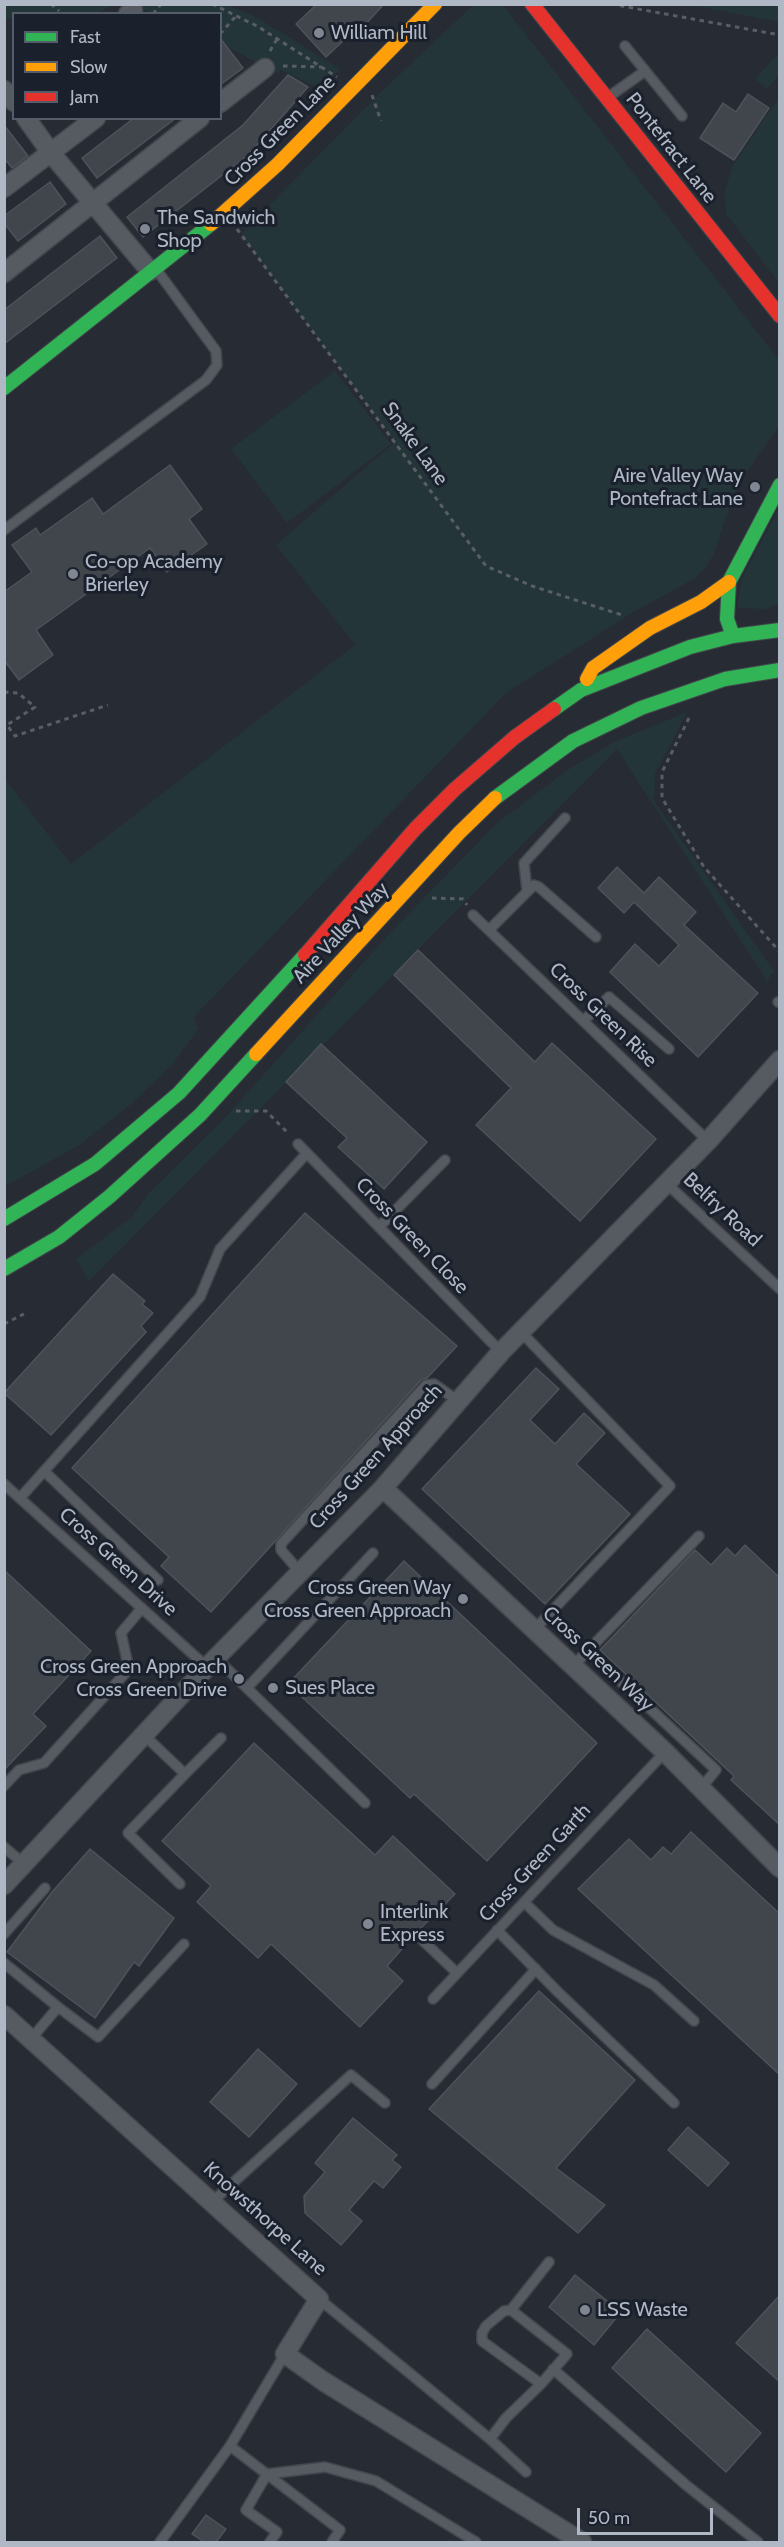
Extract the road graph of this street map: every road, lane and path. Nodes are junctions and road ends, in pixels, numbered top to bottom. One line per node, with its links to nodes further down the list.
1 (51, 4): 6 (path)
2 (212, 4): 7 (path)
3 (435, 4): 14 (main road, Cross Green Lane)
4 (531, 4): 15 (main road, Pontefract Lane)
5 (611, 4): 9 (path)
6 (59, 11)
7 (236, 16): 8 (path); 12 (path)
8 (222, 32)
9 (780, 35)
10 (625, 46): 13 (lane)
11 (265, 68): 12 (path); 16 (street)
12 (322, 68): 14 (path)
13 (645, 71): 15 (lane); 17 (lane)
14 (353, 86): 24 (main road, Cross Green Lane)
15 (607, 98): 27 (main road, Pontefract Lane)
16 (222, 101)
17 (682, 116)
18 (27, 120): 21 (street)
19 (93, 120): 21 (street)
20 (197, 120): 23 (street)
21 (51, 153): 22 (street); 23 (street)
22 (4, 188)
23 (93, 203): 25 (street); 26 (street)
24 (225, 213): 25 (main road, Cross Green Lane); 32 (path, Snake Lane)
25 (153, 269): 28 (main road, Cross Green Lane); 30 (lane)
26 (4, 273)
27 (780, 316)
28 (4, 388)
29 (780, 486): 31 (main road)
30 (4, 530)
31 (729, 582): 34 (main road); 37 (main road)
32 (635, 619)
33 (780, 630): 34 (main road)
34 (733, 636): 35 (main road); 37 (main road, Aire Valley Way)
35 (751, 648)
36 (780, 670): 43 (main road, Aire Valley Way)
37 (581, 690): 57 (main road, Aire Valley Way)
38 (4, 692): 39 (path)
39 (108, 705)
40 (691, 712): 47 (path)
41 (565, 818): 42 (lane)
42 (527, 890): 45 (lane); 46 (lane)
43 (400, 897): 44 (path); 59 (main road, Aire Valley Way)
44 (473, 915): 45 (lane, Cross Green Rise)
45 (489, 930): 48 (lane, Cross Green Rise)
46 (596, 937)
47 (780, 952)
48 (583, 1021): 49 (lane); 52 (lane, Cross Green Rise)
49 (669, 1049)
50 (780, 1060): 52 (street, Cross Green Approach)
51 (235, 1110): 53 (path)
52 (708, 1141): 56 (street, Cross Green Approach)
53 (298, 1144): 54 (lane, Cross Green Close)
54 (307, 1153): 58 (lane, Cross Green Close); 66 (lane)
55 (445, 1160): 58 (lane)
56 (666, 1183): 60 (lane, Belfry Road); 63 (street, Cross Green Approach)
57 (4, 1218)
58 (379, 1227): 64 (lane, Cross Green Close)
59 (4, 1269)
60 (780, 1288)
61 (24, 1314): 62 (path)
62 (4, 1324)
63 (521, 1332): 64 (street, Cross Green Approach); 75 (lane)
64 (501, 1352): 65 (street, Cross Green Approach)
65 (458, 1401): 68 (street, Cross Green Approach); 72 (lane)
66 (44, 1471): 69 (lane); 73 (lane)
67 (4, 1484): 69 (lane, Cross Green Drive)
68 (383, 1488): 72 (street, Cross Green Approach); 75 (street, Cross Green Way)
69 (20, 1498): 74 (lane, Cross Green Drive)
70 (699, 1536): 76 (lane)
71 (373, 1553): 79 (lane)
72 (300, 1572): 77 (street, Cross Green Approach)
73 (158, 1580)
74 (142, 1608): 77 (lane, Cross Green Drive); 84 (lane)
75 (534, 1630): 78 (street, Cross Green Way)
76 (588, 1651): 78 (lane); 85 (lane)
77 (211, 1662): 79 (lane, Cross Green Drive); 80 (street, Cross Green Approach)
78 (573, 1666): 82 (street, Cross Green Way)
79 (247, 1688): 86 (lane, Cross Green Drive)
80 (143, 1734): 83 (lane); 88 (street, Cross Green Approach)
81 (221, 1738): 83 (lane)
82 (664, 1752): 85 (street, Cross Green Way); 93 (lane, Cross Green Garth)
83 (185, 1774): 90 (lane)
84 (4, 1786)
85 (701, 1788): 89 (street, Cross Green Way)
86 (365, 1803)
87 (4, 1847): 88 (lane)
88 (24, 1864): 91 (street, Cross Green Approach)
89 (780, 1868)
90 (180, 1884)
91 (4, 1885)
92 (45, 1888): 95 (lane)
93 (524, 1902): 94 (lane, Cross Green Garth); 104 (lane)
94 (497, 1930): 99 (lane); 100 (lane, Cross Green Garth)
95 (4, 1934)
96 (420, 1938): 100 (lane)
97 (184, 1944): 102 (lane)
98 (4, 1963): 102 (lane)
99 (536, 1969): 106 (lane); 108 (lane)
100 (458, 1973): 101 (lane, Cross Green Garth)
101 (433, 1999)
102 (58, 2007): 105 (lane)
103 (4, 2015): 105 (street, Knowsthorpe Lane)
104 (694, 2021)
105 (31, 2039): 109 (street, Knowsthorpe Lane)
106 (432, 2084)
107 (385, 2103): 109 (lane)
108 (674, 2103)
109 (212, 2202): 111 (street, Knowsthorpe Lane)
110 (549, 2262): 112 (lane)
111 (319, 2299): 113 (street, Knowsthorpe Lane); 116 (lane)
112 (511, 2310): 114 (lane); 115 (lane)
113 (285, 2354): 117 (lane); 124 (street)
114 (553, 2369): 115 (lane); 125 (lane)
115 (541, 2384): 116 (lane)
116 (490, 2439): 118 (lane)
117 (230, 2446): 119 (lane); 120 (lane)
118 (526, 2472)
119 (267, 2474): 121 (lane); 122 (lane); 123 (lane)
120 (160, 2542)
121 (270, 2542)
122 (332, 2542)
123 (476, 2542)
124 (582, 2542)
125 (758, 2542)

